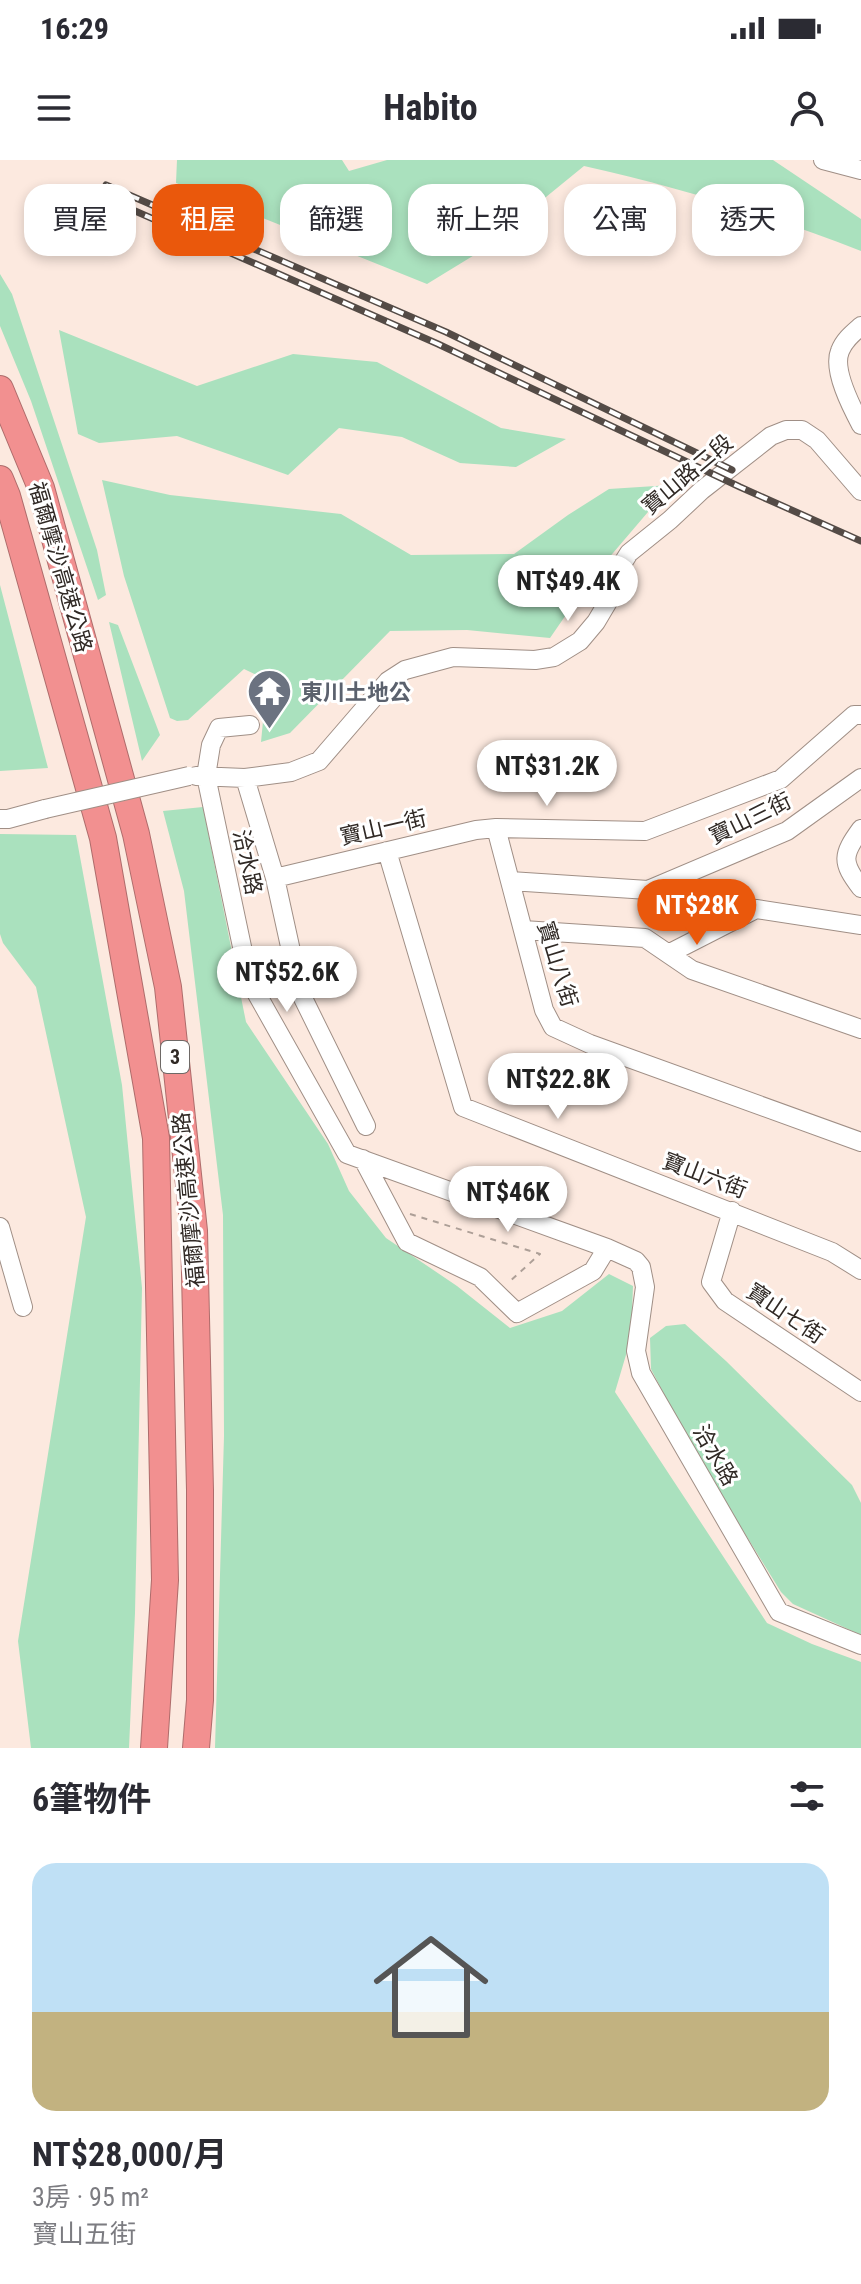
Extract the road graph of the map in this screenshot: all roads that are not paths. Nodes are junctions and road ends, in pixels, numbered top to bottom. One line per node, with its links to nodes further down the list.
1 (823, 160): 2 (street)
2 (861, 170)
3 (861, 326): 5 (street)
4 (0, 389): 35 (highway, 福爾摩沙高速公路 / 3)
5 (861, 425)
6 (0, 479): 34 (highway, 福爾摩沙高速公路 / 3)
7 (861, 491): 11 (street, 寶山路二段)
8 (861, 715): 14 (street, 寶山一街)
9 (250, 725): 10 (street)
10 (197, 776): 11 (street, 寶山路二段); 13 (street, 寶山路二段, bridge); 26 (street, 洽水路)
11 (245, 778): 17 (street)
12 (861, 778): 18 (street, 寶山三街)
13 (0, 819)
14 (496, 828): 16 (street, 寶山一街); 18 (street, 寶山八街)
15 (861, 829): 19 (street)
16 (387, 851): 17 (street, 寶山一街); 27 (street, 寶山六街)
17 (275, 878): 24 (street)
18 (510, 881): 21 (street, 寶山八街)
19 (861, 888)
20 (861, 925): 22 (street)
21 (523, 930): 22 (street); 25 (street, 寶山八街)
22 (670, 953): 23 (street)
23 (861, 1029)
24 (366, 1126)
25 (861, 1142)
26 (363, 1159): 29 (street, 洽水路); 29 (street, 洽水路)
27 (732, 1211): 30 (street, 寶山六街); 32 (street, 寶山七街)
28 (0, 1227): 31 (street)
29 (607, 1248): 33 (street, 洽水路)
30 (861, 1270)
31 (23, 1307)
32 (861, 1392)
33 (861, 1645)
34 (154, 1748)
35 (196, 1748)

